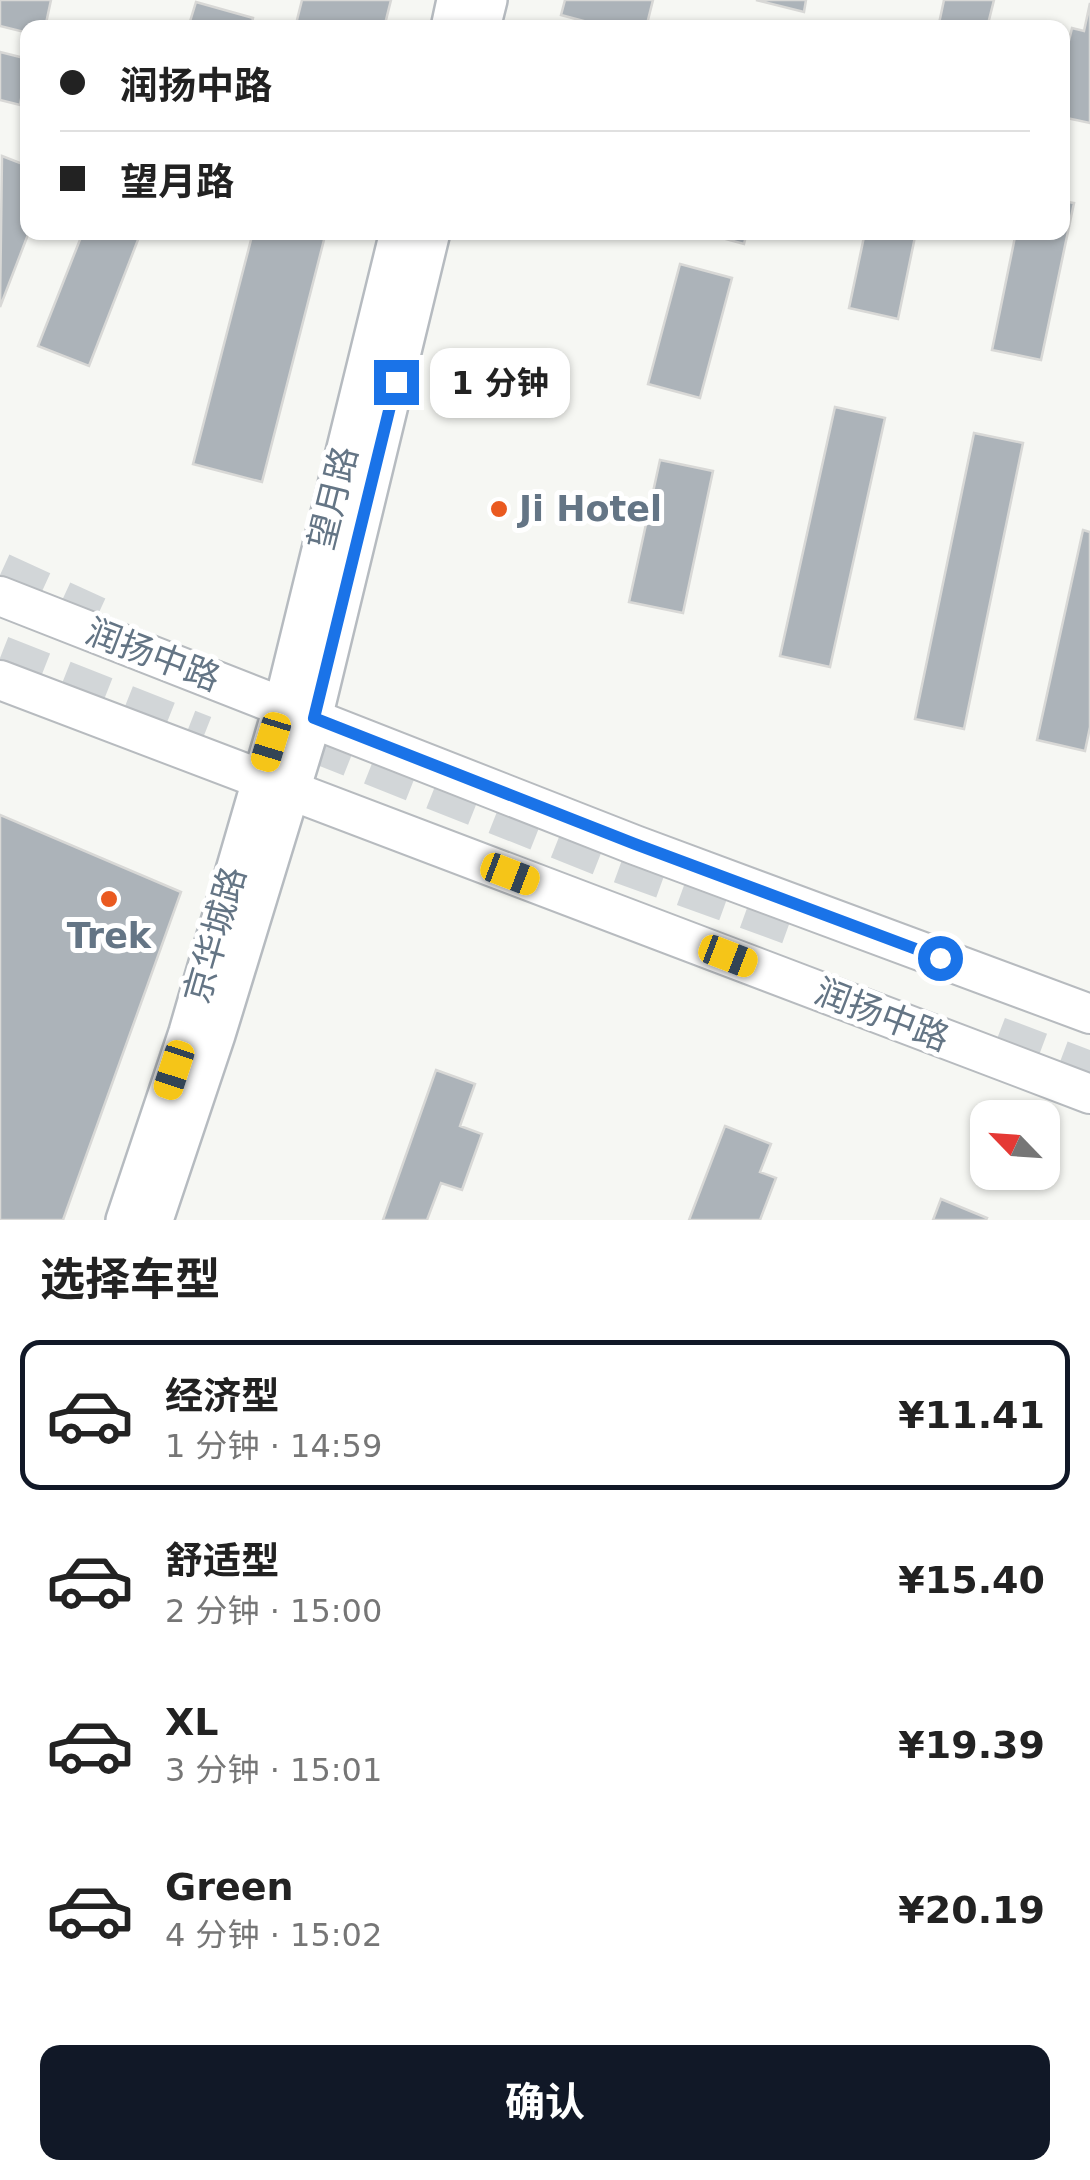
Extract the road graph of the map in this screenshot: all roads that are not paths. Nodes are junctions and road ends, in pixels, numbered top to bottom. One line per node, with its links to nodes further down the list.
1 (396, 240): 5 (street, 望月路)
2 (430, 240): 5 (street, 望月路)
3 (0, 596): 5 (main road, 润扬中路)
4 (0, 680): 6 (main road, 润扬中路)
5 (298, 711): 6 (street, 京华城路); 7 (main road, 润扬中路)
6 (276, 785): 8 (main road, 润扬中路); 9 (street, 京华城路); 10 (street, 京华城路)
7 (1090, 1014)
8 (1090, 1094)
9 (124, 1220)
10 (155, 1220)

